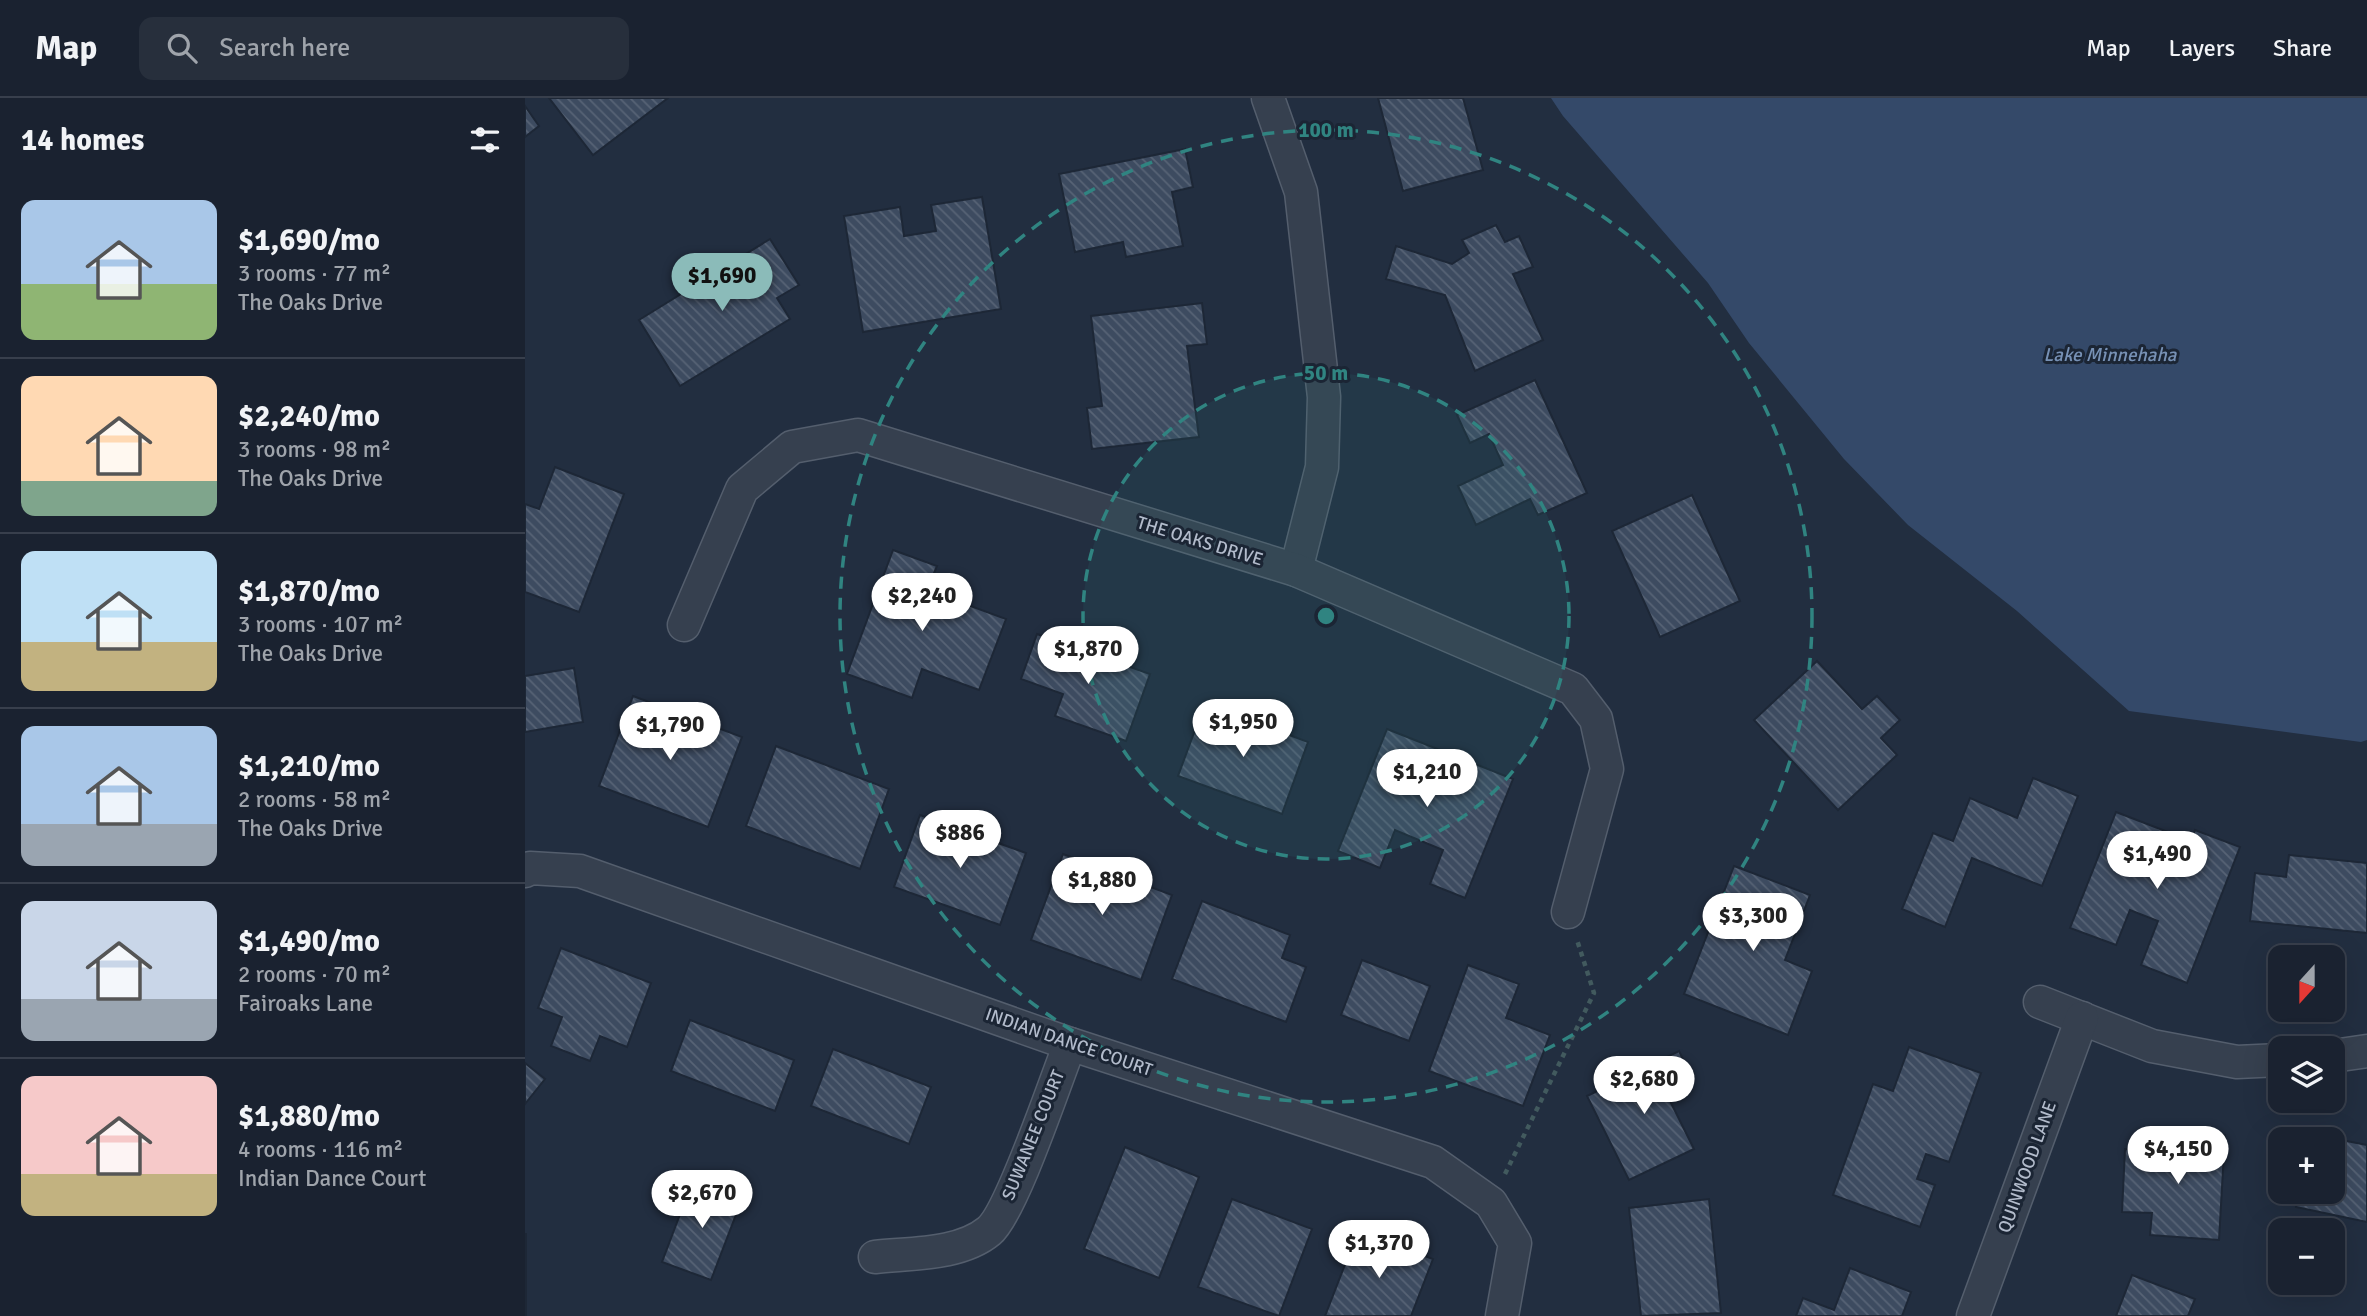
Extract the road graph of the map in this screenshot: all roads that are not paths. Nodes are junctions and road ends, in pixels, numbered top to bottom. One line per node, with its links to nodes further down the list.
1 (1268, 98): 2 (street)
2 (1296, 570): 3 (street, THE OAKS DRIVE); 5 (street, THE OAKS DRIVE)
3 (684, 625)
4 (525, 871): 8 (street, INDIAN DANCE COURT)
5 (1568, 912)
6 (2040, 1002): 7 (street)
7 (2082, 1018): 11 (street); 14 (street, QUINWOOD LANE)
8 (1070, 1044): 12 (street, SUWANEE COURT); 13 (street, INDIAN DANCE COURT)
9 (2367, 1051): 10 (street)
10 (2345, 1054)
11 (2268, 1061)
12 (875, 1257)
13 (1502, 1316)
14 (1973, 1316)

